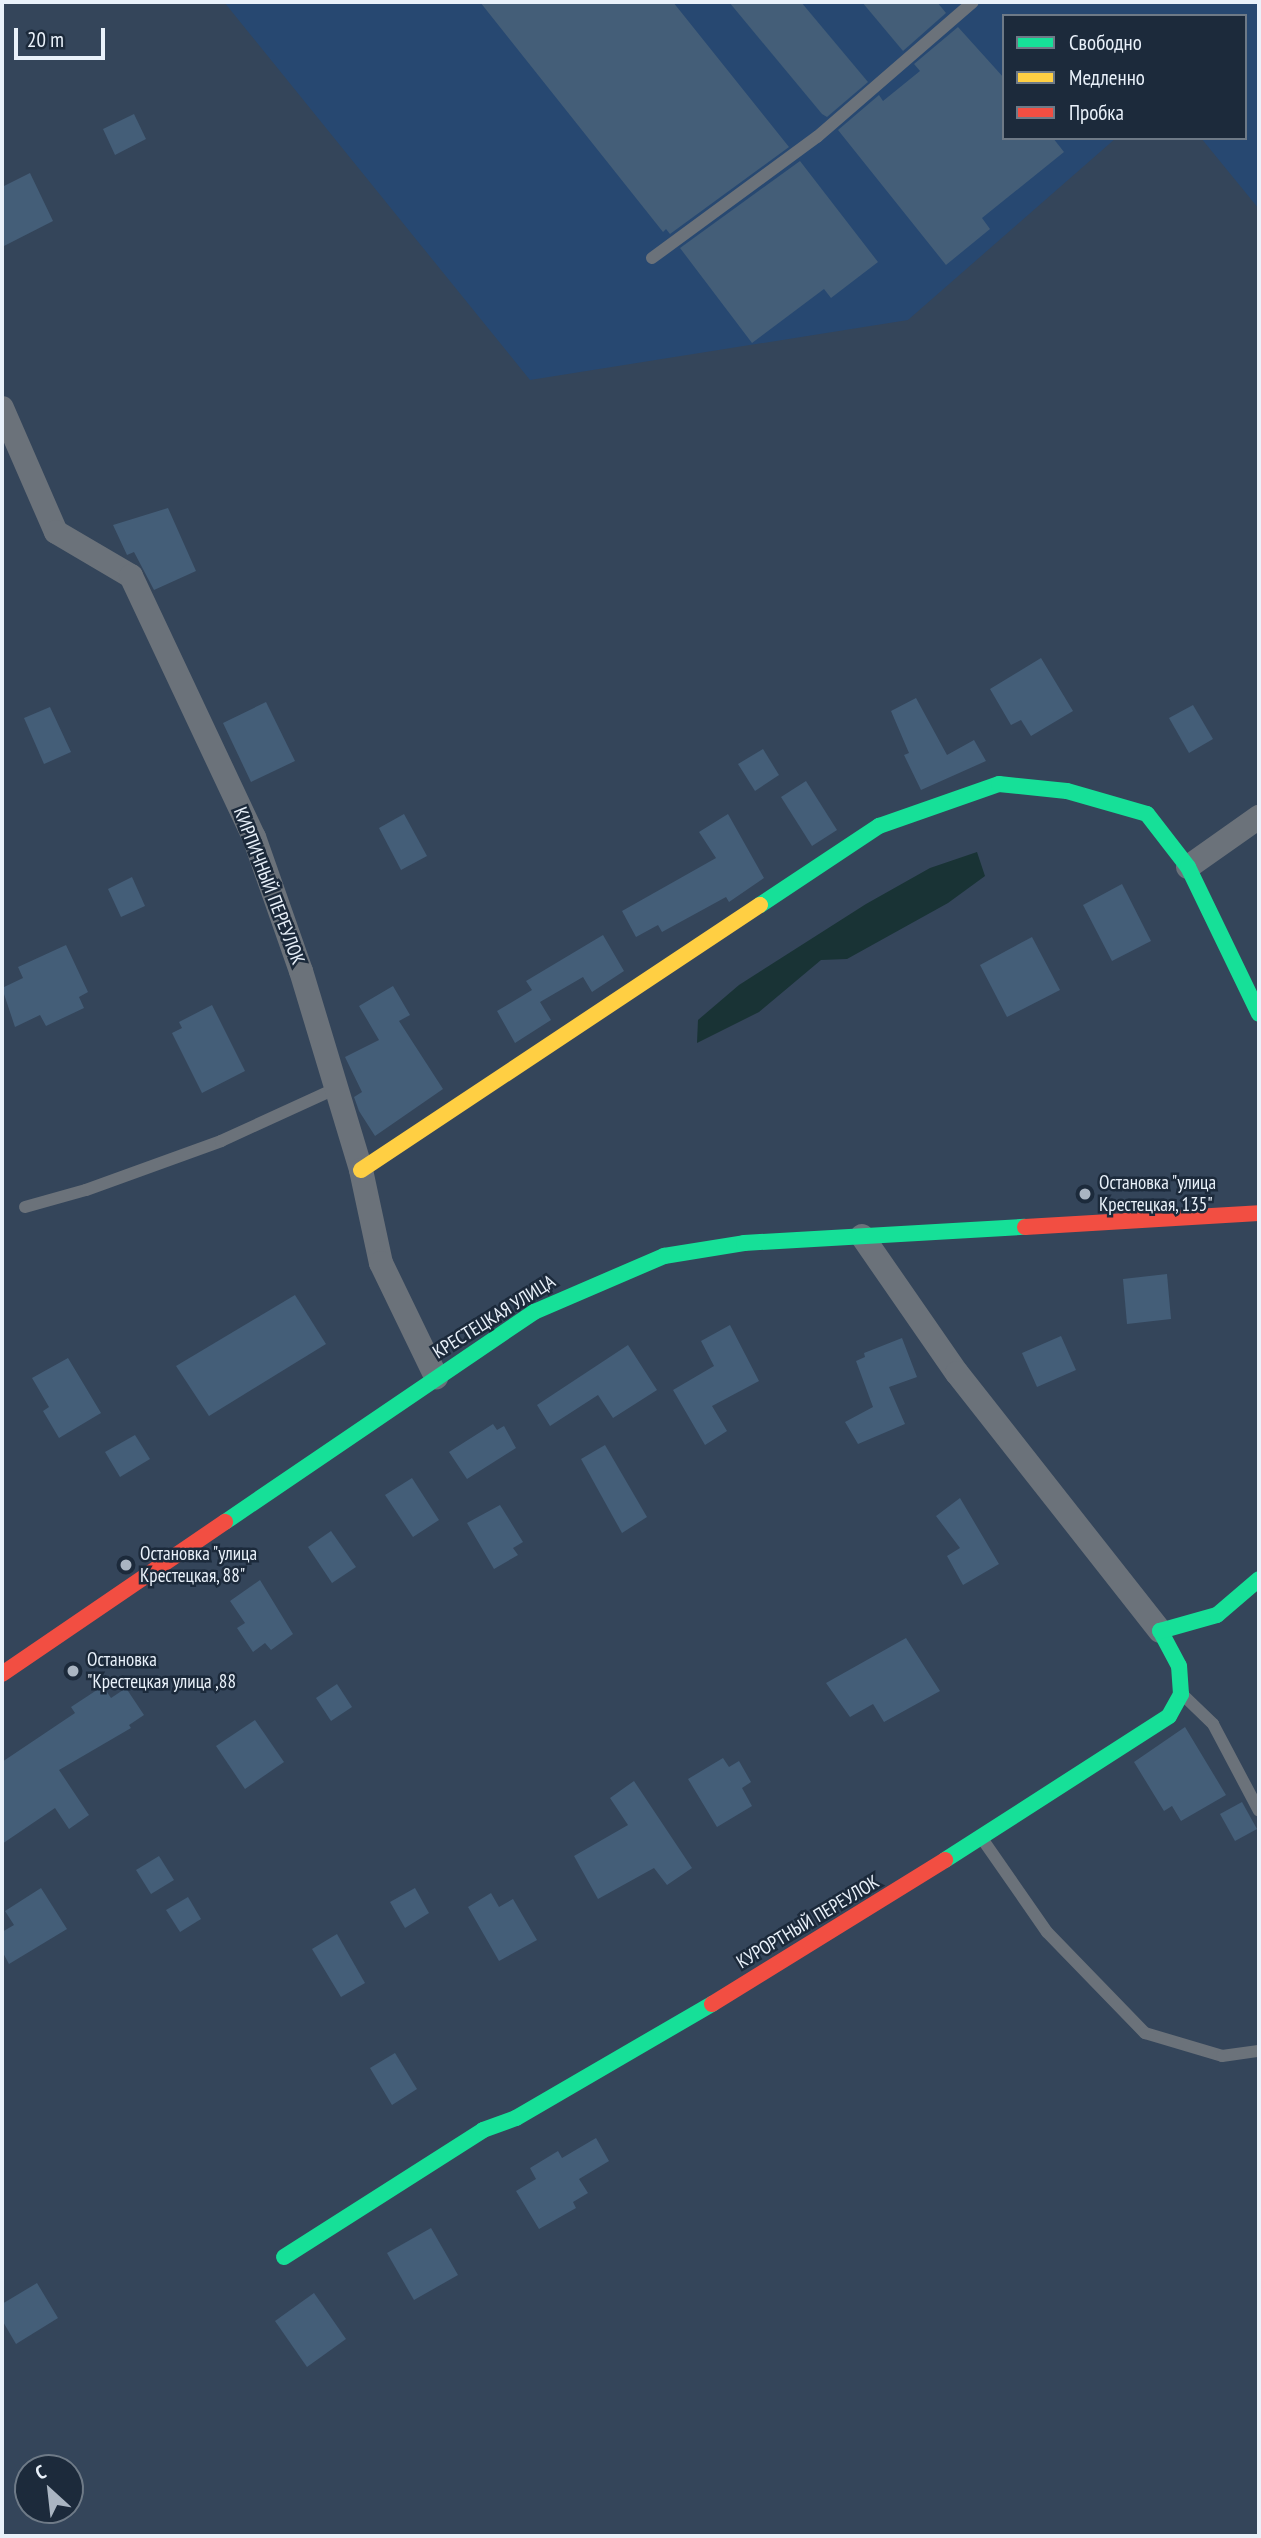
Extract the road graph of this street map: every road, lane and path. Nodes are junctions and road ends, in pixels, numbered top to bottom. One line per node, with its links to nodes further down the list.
1 (973, 2): 2 (lane)
2 (652, 258)
3 (2, 408): 7 (street, КИРПИЧНЫЙ ПЕРЕУЛОК)
4 (1259, 817): 5 (street)
5 (1188, 867): 6 (street); 8 (street)
6 (1259, 1014)
7 (337, 1088): 8 (street, КИРПИЧНЫЙ ПЕРЕУЛОК); 9 (lane)
8 (361, 1170): 12 (street, КИРПИЧНЫЙ ПЕРЕУЛОК)
9 (25, 1207)
10 (1259, 1213): 11 (street, КРЕСТЕЦКАЯ УЛИЦА)
11 (862, 1236): 12 (street, КРЕСТЕЦКАЯ УЛИЦА); 14 (street)
12 (436, 1377): 15 (street, КРЕСТЕЦКАЯ УЛИЦА)
13 (1259, 1579): 14 (street)
14 (1160, 1631): 16 (street)
15 (2, 1674)
16 (1181, 1694): 17 (lane); 18 (street, КУРОРТНЫЙ ПЕРЕУЛОК)
17 (1259, 1811)
18 (982, 1839): 19 (lane); 20 (street, КУРОРТНЫЙ ПЕРЕУЛОК)
19 (1259, 2051)
20 (284, 2257)

